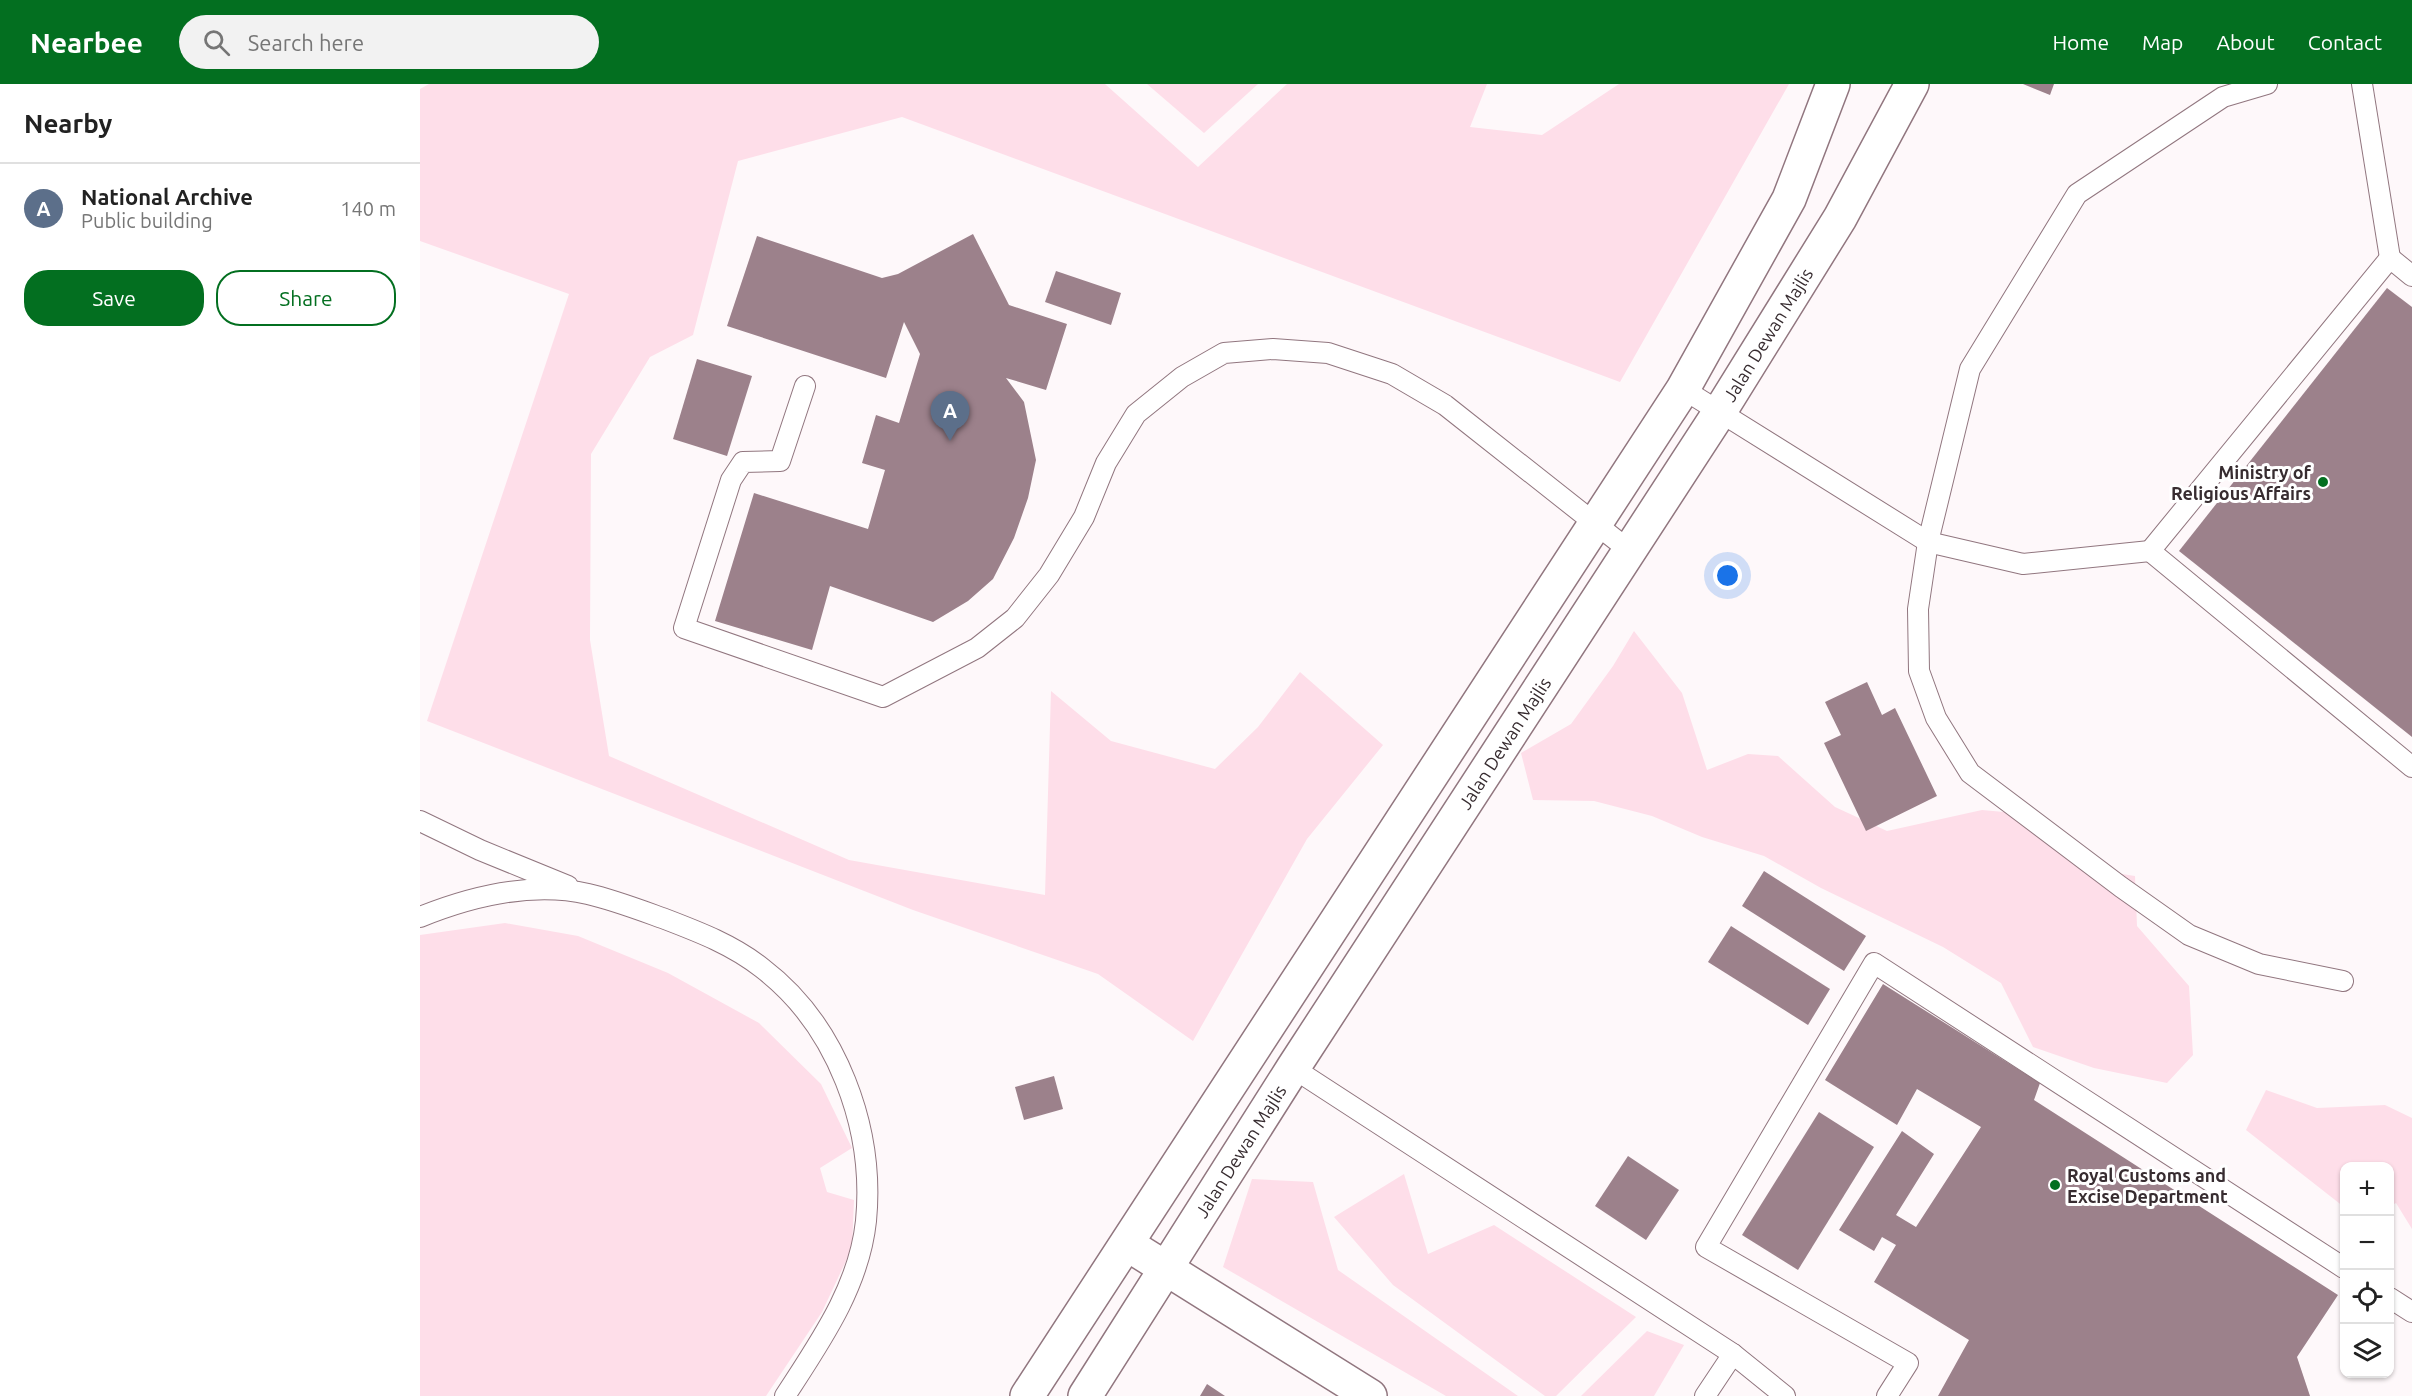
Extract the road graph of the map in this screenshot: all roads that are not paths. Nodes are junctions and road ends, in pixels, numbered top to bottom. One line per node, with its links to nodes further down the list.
1 (1833, 84): 8 (street)
2 (1912, 84): 9 (street, Jalan Dewan Majlis)
3 (2266, 84): 11 (lane)
4 (2362, 84): 5 (lane)
5 (2390, 258): 6 (lane); 13 (lane)
6 (2412, 276)
7 (805, 386): 10 (lane)
8 (1683, 389): 9 (lane); 10 (street)
9 (1719, 413): 11 (lane); 12 (street, Jalan Dewan Majlis)
10 (1595, 524): 12 (lane); 20 (street)
11 (1928, 542): 13 (lane); 18 (lane)
12 (1630, 551): 19 (street, Jalan Dewan Majlis)
13 (2150, 551): 14 (lane)
14 (2412, 767)
15 (420, 821): 16 (lane)
16 (587, 894): 17 (lane); 26 (lane)
17 (420, 917)
18 (2343, 981)
19 (1293, 1068): 22 (street, Jalan Dewan Majlis); 25 (lane)
20 (1127, 1244): 22 (street); 27 (street)
21 (2340, 1265): 32 (lane)
22 (1165, 1269): 28 (street, Jalan Dewan Majlis); 29 (street)
23 (2394, 1301): 24 (lane)
24 (2412, 1312)
25 (1733, 1354): 30 (lane); 31 (lane)
26 (785, 1396)
27 (1027, 1396)
28 (1085, 1396)
29 (1370, 1396)
30 (1705, 1396)
31 (1785, 1396)
32 (1887, 1396)

